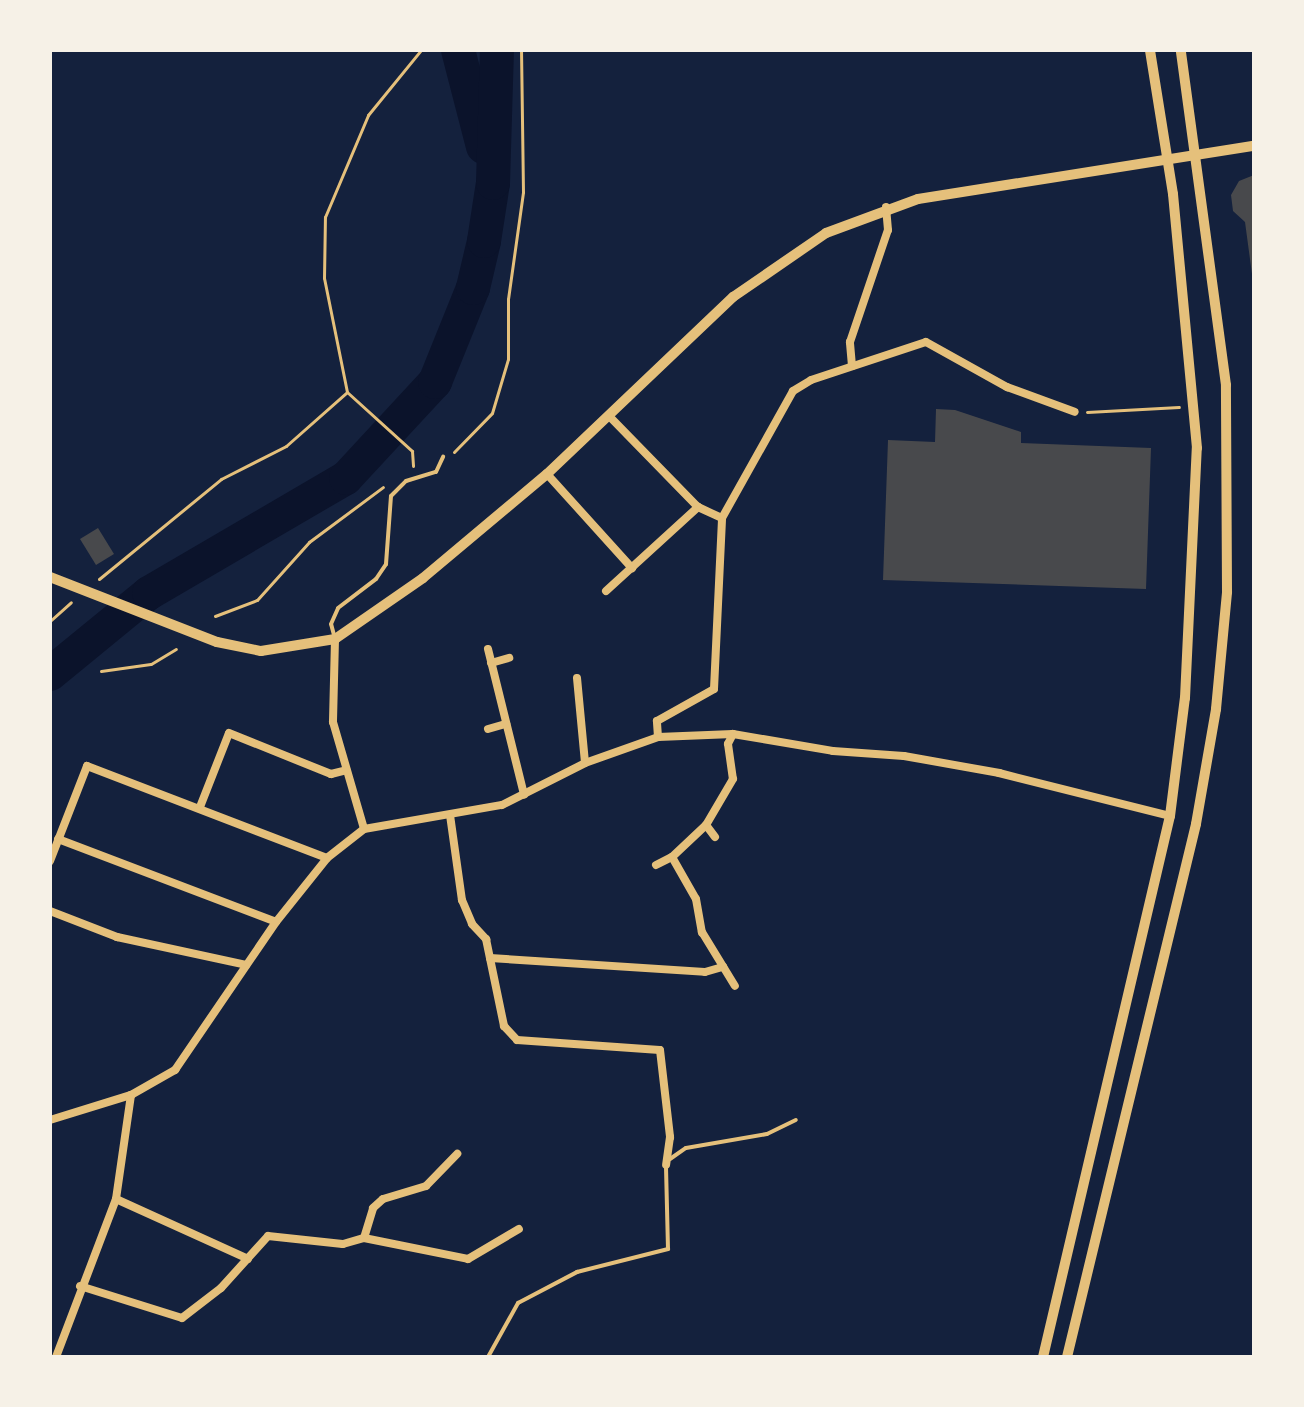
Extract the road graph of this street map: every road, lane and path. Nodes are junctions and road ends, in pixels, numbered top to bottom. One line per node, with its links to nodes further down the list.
1 (421, 50): 10 (path)
2 (521, 50): 14 (path)
3 (1150, 50): 7 (street)
4 (1181, 50): 6 (street)
5 (1254, 146): 6 (street)
6 (1196, 154): 7 (street); 70 (street)
7 (1166, 159): 8 (street); 42 (street)
8 (886, 207): 9 (street); 13 (street)
9 (852, 366): 12 (street); 18 (street)
10 (347, 392): 14 (path); 21 (path)
11 (1182, 407): 12 (path)
12 (1075, 412)
13 (611, 418): 15 (street); 17 (street)
14 (443, 457): 26 (lane)
15 (547, 474): 19 (street); 26 (street)
16 (387, 484): 24 (path)
17 (698, 507): 18 (street); 19 (street)
18 (722, 518): 36 (street)
19 (632, 568): 22 (street)
20 (50, 577): 26 (street)
21 (95, 582)
22 (606, 591)
23 (74, 600): 25 (path)
24 (215, 616)
25 (50, 621)
26 (335, 639): 38 (street)
27 (176, 649): 31 (path)
28 (488, 649): 30 (street)
29 (509, 658): 30 (street)
30 (491, 663): 33 (street)
31 (101, 671)
32 (577, 678): 37 (street)
33 (506, 724): 34 (street); 39 (street)
34 (488, 729)
35 (733, 734): 36 (street); 42 (street); 43 (street)
36 (658, 737): 37 (street)
37 (585, 763): 39 (street)
38 (347, 770): 40 (street); 44 (street)
39 (524, 795): 41 (street)
40 (200, 807): 46 (street); 48 (street)
41 (450, 815): 44 (street); 53 (street)
42 (1170, 816): 69 (street)
43 (706, 825): 45 (street); 47 (street)
44 (364, 829): 48 (street)
45 (715, 837)
46 (58, 839): 49 (street); 52 (street)
47 (672, 857): 50 (street); 55 (street)
48 (327, 858): 52 (street)
49 (50, 861)
50 (656, 865)
51 (50, 911): 54 (street)
52 (276, 922): 54 (street)
53 (490, 958): 55 (street); 61 (street)
54 (246, 965): 57 (street)
55 (723, 967): 56 (street)
56 (735, 986)
57 (131, 1095): 58 (street); 62 (street)
58 (50, 1120)
59 (796, 1120): 61 (lane)
60 (457, 1154): 64 (street)
61 (666, 1165): 68 (lane)
62 (116, 1199): 65 (street); 66 (street)
63 (519, 1229): 64 (street)
64 (364, 1238): 65 (street)
65 (248, 1259): 66 (street)
66 (80, 1286): 67 (street)
67 (56, 1357)
68 (488, 1357)
69 (1043, 1357)
70 (1067, 1357)

